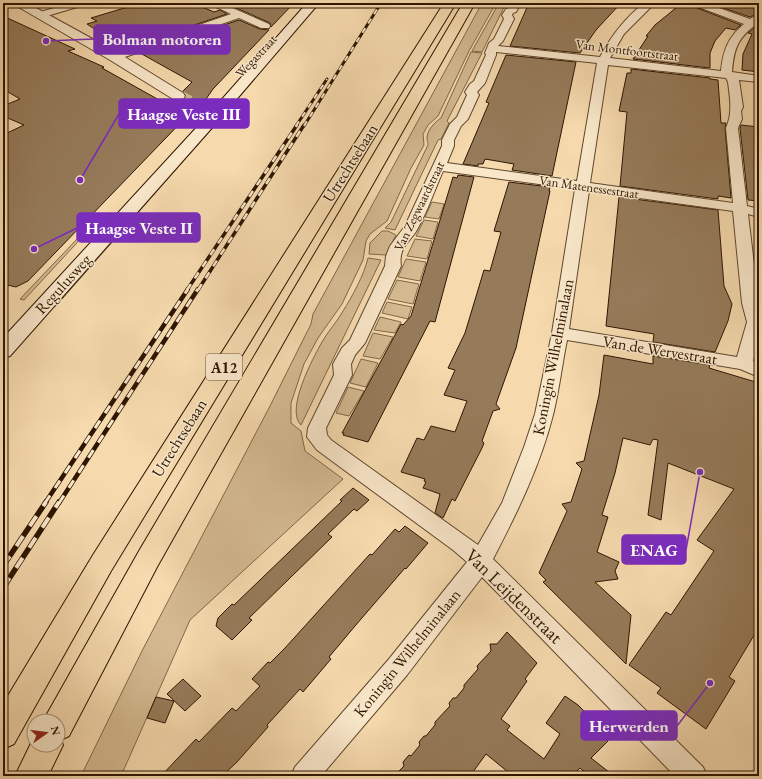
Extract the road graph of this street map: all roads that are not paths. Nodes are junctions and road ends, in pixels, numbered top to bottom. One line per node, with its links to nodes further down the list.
1 (7, 3): 12 (street)
2 (19, 3): 13 (main road)
3 (81, 3): 13 (street)
4 (213, 3): 14 (street)
5 (304, 3): 23 (main road, Wegastraat)
6 (314, 3): 23 (main road, Wegastraat)
7 (450, 3): 37 (highway, Utrechtsebaan / A12)
8 (469, 3): 36 (highway, Utrechtsebaan / A12)
9 (516, 3): 17 (street, Van Zegwaardstraat)
10 (650, 3): 19 (street, Koningin Wilhelminalaan)
11 (696, 3): 15 (street)
12 (3, 4)
13 (40, 15): 18 (main road)
14 (240, 15): 16 (street); 18 (street)
15 (755, 20): 20 (street)
16 (265, 26)
17 (492, 48): 19 (street, Van Montfoortstraat); 24 (street, Van Zegwaardstraat)
18 (115, 57): 22 (main road)
19 (604, 61): 20 (street, Van Montfoortstraat); 25 (street, Koningin Wilhelminalaan)
20 (729, 75): 21 (street, Van Montfoortstraat); 26 (street)
21 (759, 79)
22 (178, 96)
23 (208, 109): 29 (main road, Regulusweg); 31 (main road, Regulusweg)
24 (438, 166): 25 (street, Van Matenessestraat); 34 (street, Van Zegwaardstraat)
25 (583, 186): 26 (street, Van Matenessestraat); 30 (street, Koningin Wilhelminalaan)
26 (740, 208): 27 (street, Van Matenessestraat); 28 (street)
27 (759, 213)
28 (757, 321): 32 (street)
29 (3, 330)
30 (560, 333): 32 (street, Van de Wervestraat); 35 (street, Koningin Wilhelminalaan)
31 (3, 351)
32 (744, 364): 33 (street, Van de Wervestraat)
33 (759, 371)
34 (317, 437): 35 (street, Van Leijdenstraat)
35 (481, 561): 40 (street, Koningin Wilhelminalaan); 41 (street, Van Leijdenstraat)
36 (65, 713)
37 (3, 734)
38 (43, 753): 39 (highway)
39 (30, 776)
40 (304, 776)
41 (694, 776)

